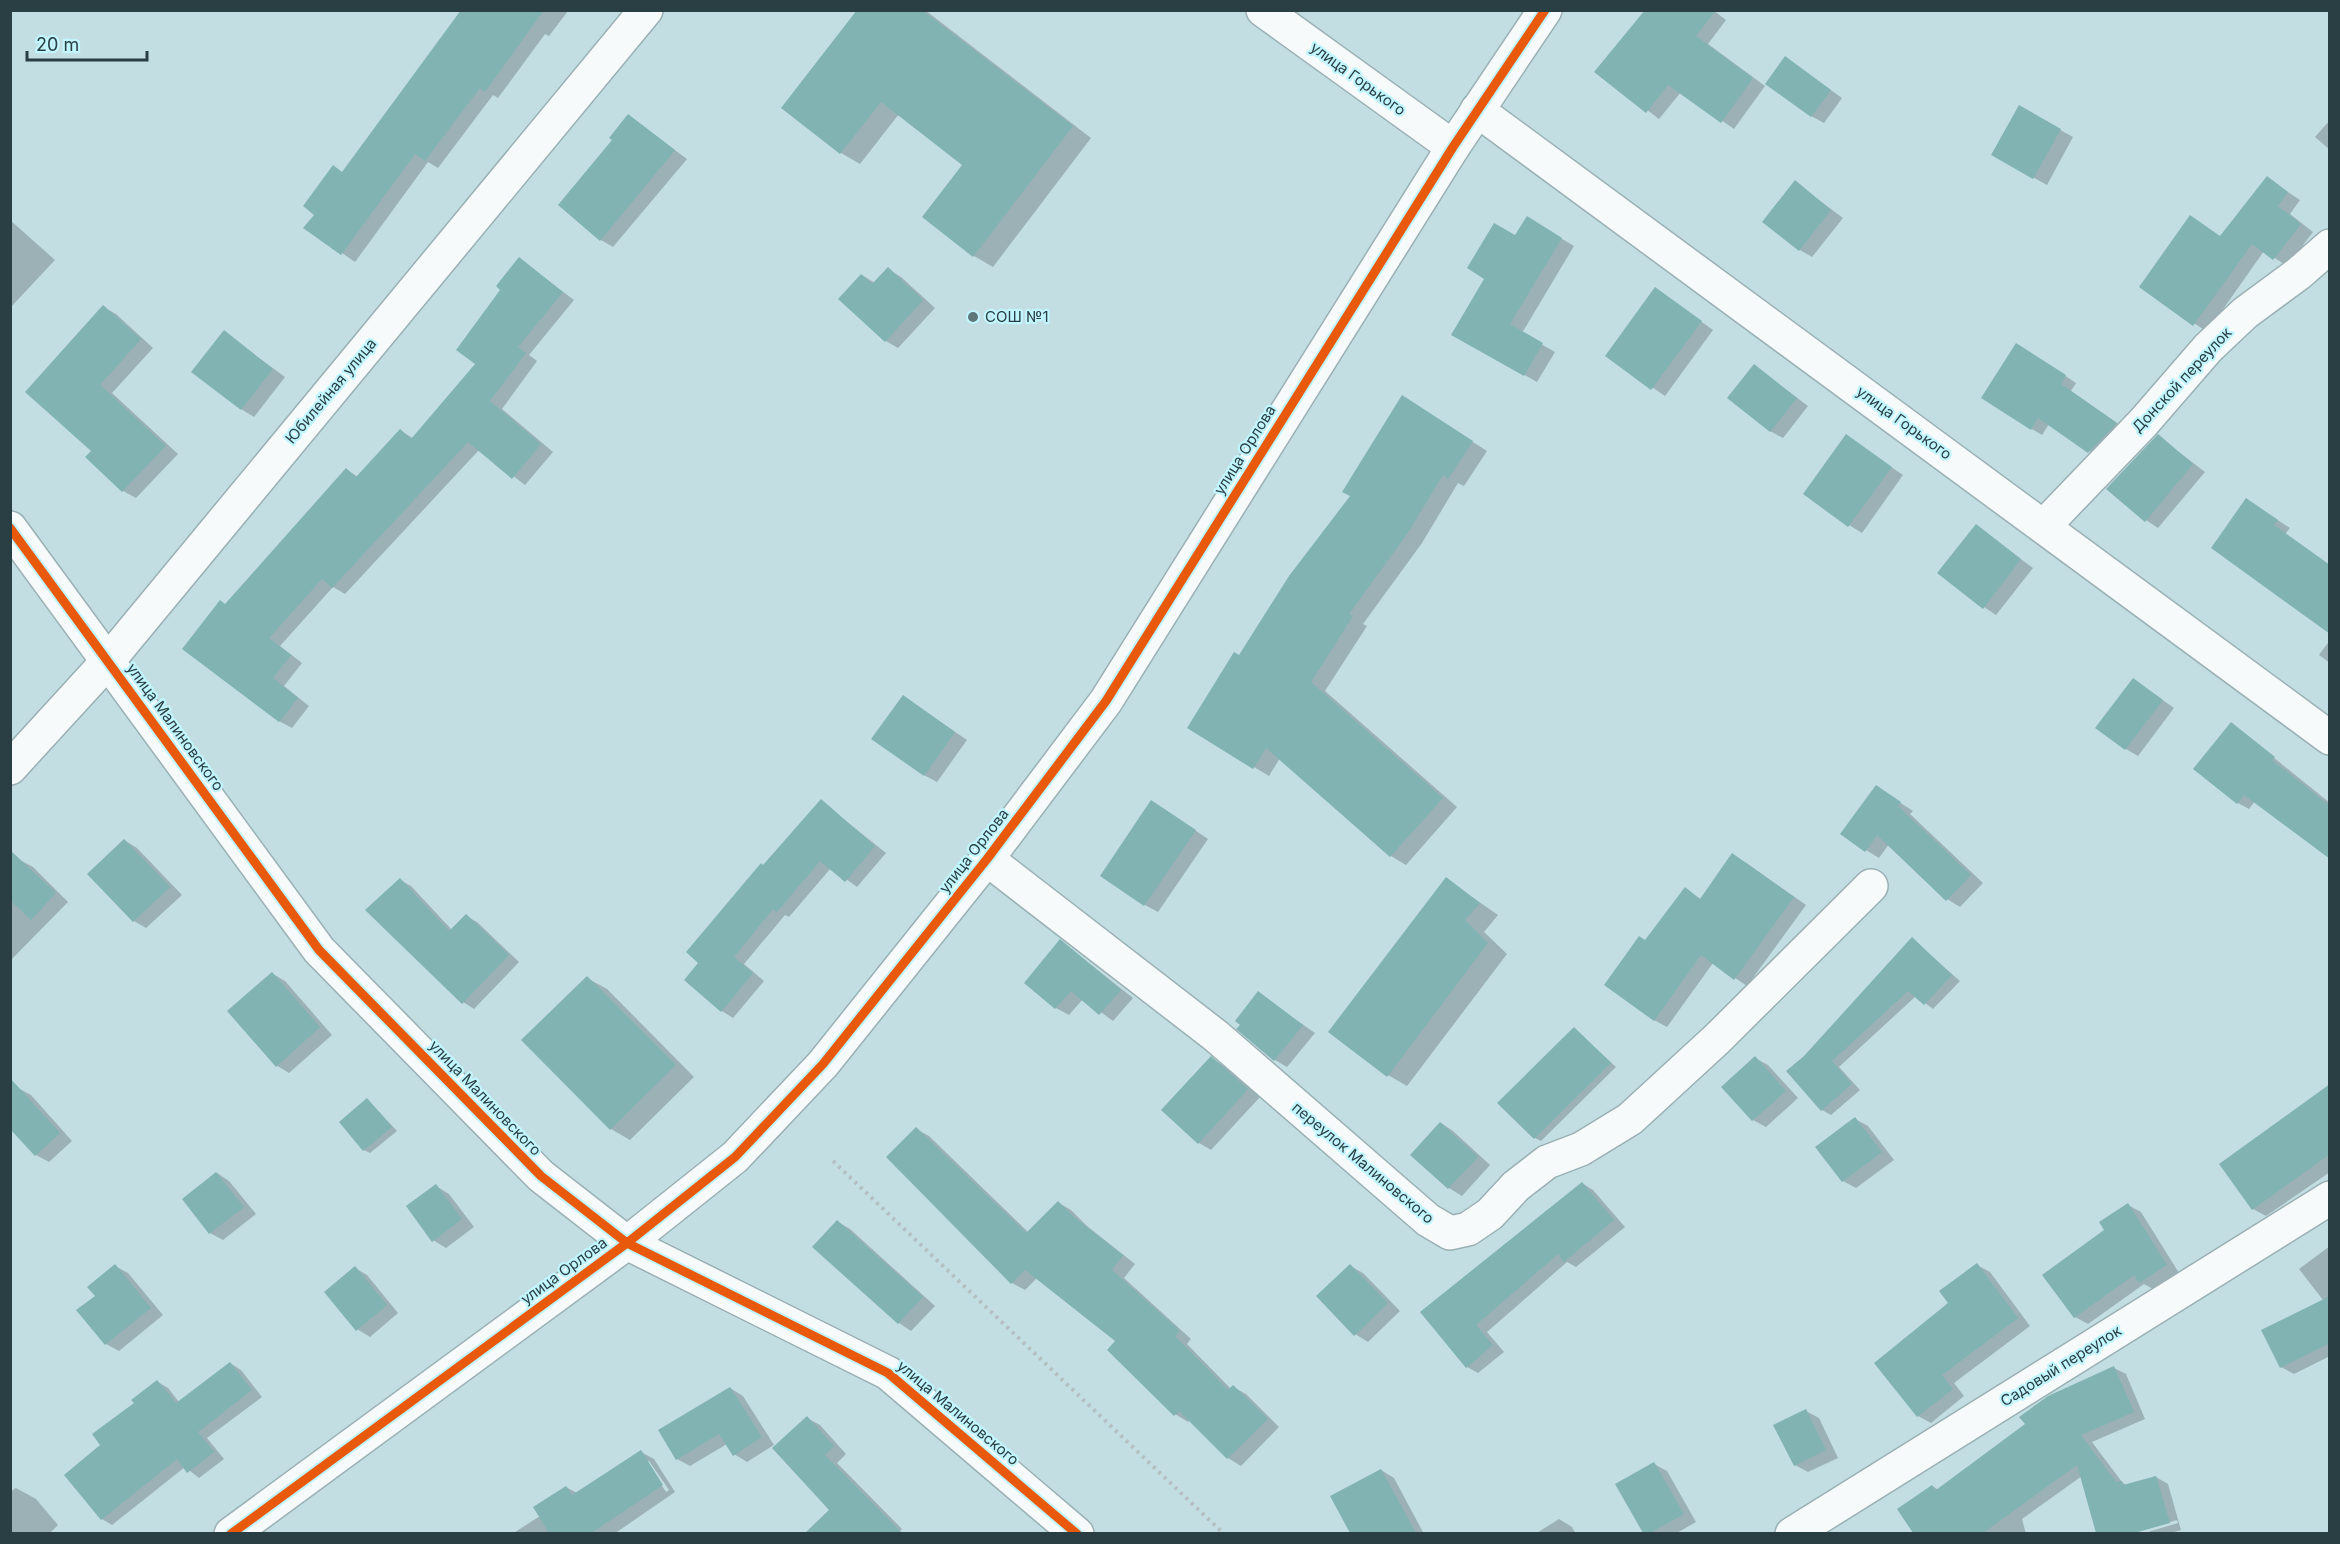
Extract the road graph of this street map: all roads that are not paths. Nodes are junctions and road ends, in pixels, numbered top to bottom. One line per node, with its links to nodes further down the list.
1 (646, 10): 9 (street, Юбилейная улица)
2 (1263, 10): 5 (street, улица Горького)
3 (1545, 10): 4 (street, улица Орлова)
4 (1477, 110): 5 (street, улица Орлова); 7 (street, улица Горького)
5 (1453, 147): 12 (street, улица Орлова)
6 (2330, 246): 7 (street, Донской переулок)
7 (2044, 526): 10 (street, улица Горького)
8 (10, 528): 9 (street, улица Малиновского)
9 (108, 661): 11 (street, Юбилейная улица); 15 (street, улица Малиновского)
10 (2330, 738)
11 (10, 768)
12 (987, 859): 13 (street, переулок Малиновского); 15 (street, улица Орлова)
13 (1872, 886)
14 (2330, 1198): 18 (street, Садовый переулок)
15 (627, 1243): 16 (street, улица Орлова); 17 (street, улица Малиновского)
16 (231, 1533)
17 (1077, 1533)
18 (1792, 1533)

